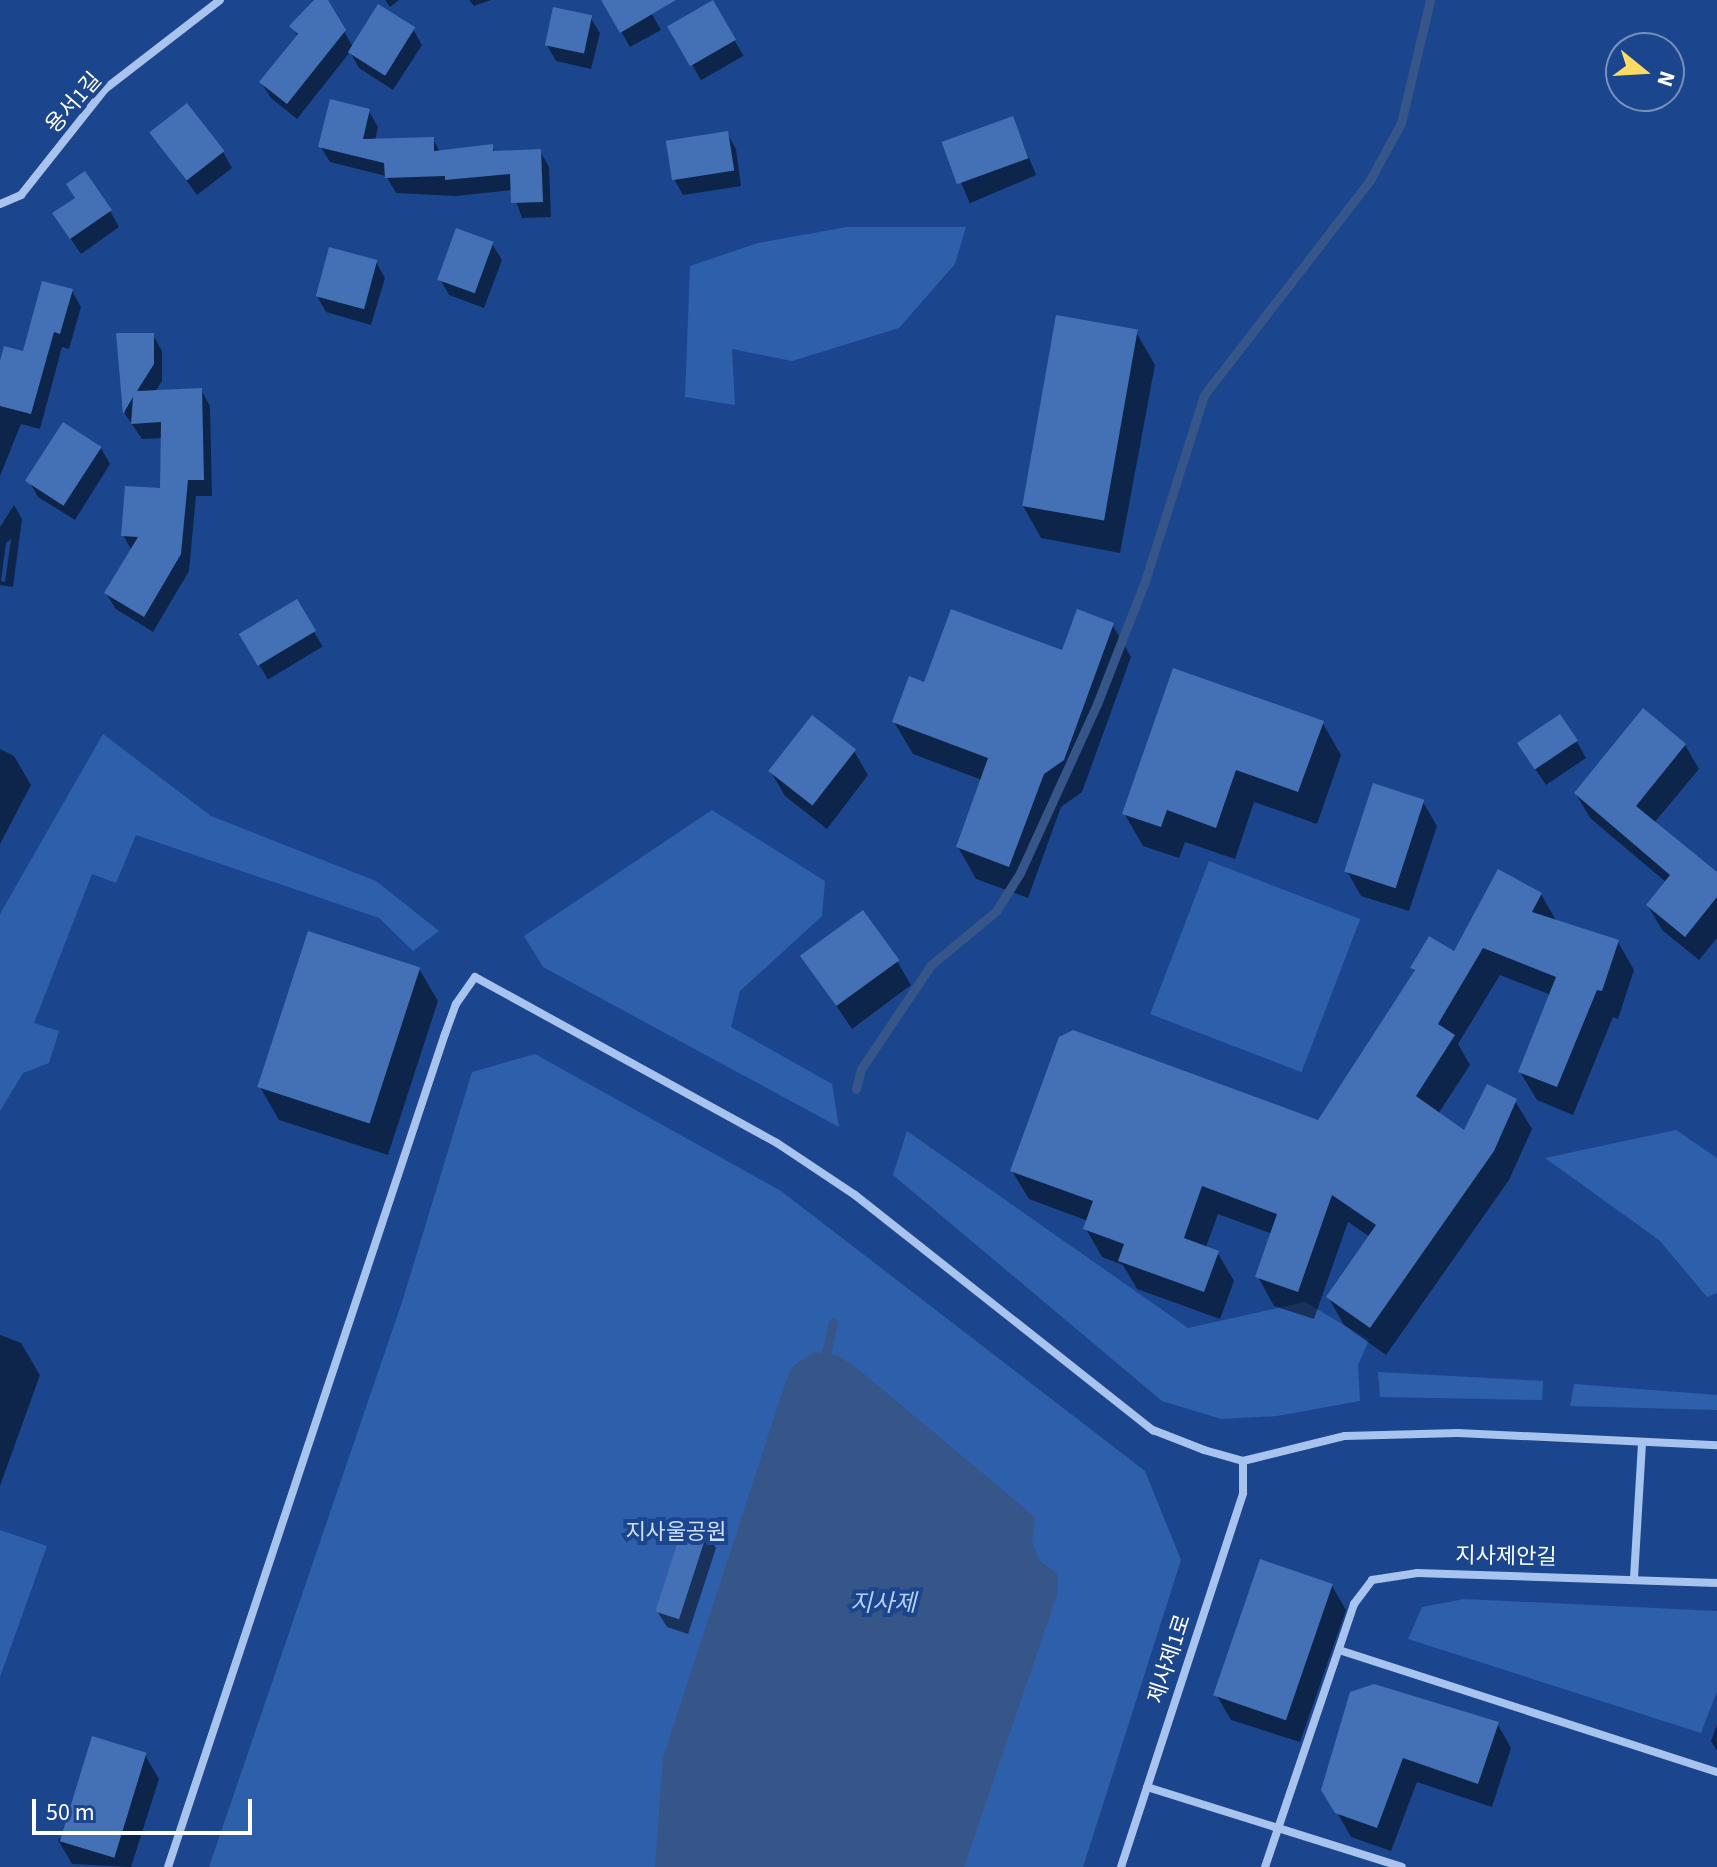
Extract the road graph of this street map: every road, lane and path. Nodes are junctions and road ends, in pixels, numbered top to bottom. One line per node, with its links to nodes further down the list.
1 (220, 0): 2 (street, 용서1길)
2 (0, 204)
3 (1642, 1443): 4 (street); 5 (street); 6 (street)
4 (1717, 1445)
5 (1243, 1461): 10 (street, 제사제1로); 12 (street)
6 (1634, 1578): 7 (street, 지사제안길); 8 (street, 지사제안길)
7 (1717, 1583)
8 (1339, 1650): 9 (street); 11 (street, 지사제안길)
9 (1717, 1772)
10 (1147, 1787): 11 (street); 13 (street, 제사제1로)
11 (1278, 1827): 14 (street, 지사제안길); 15 (street)
12 (168, 1867)
13 (1121, 1867)
14 (1265, 1867)
15 (1402, 1867)

